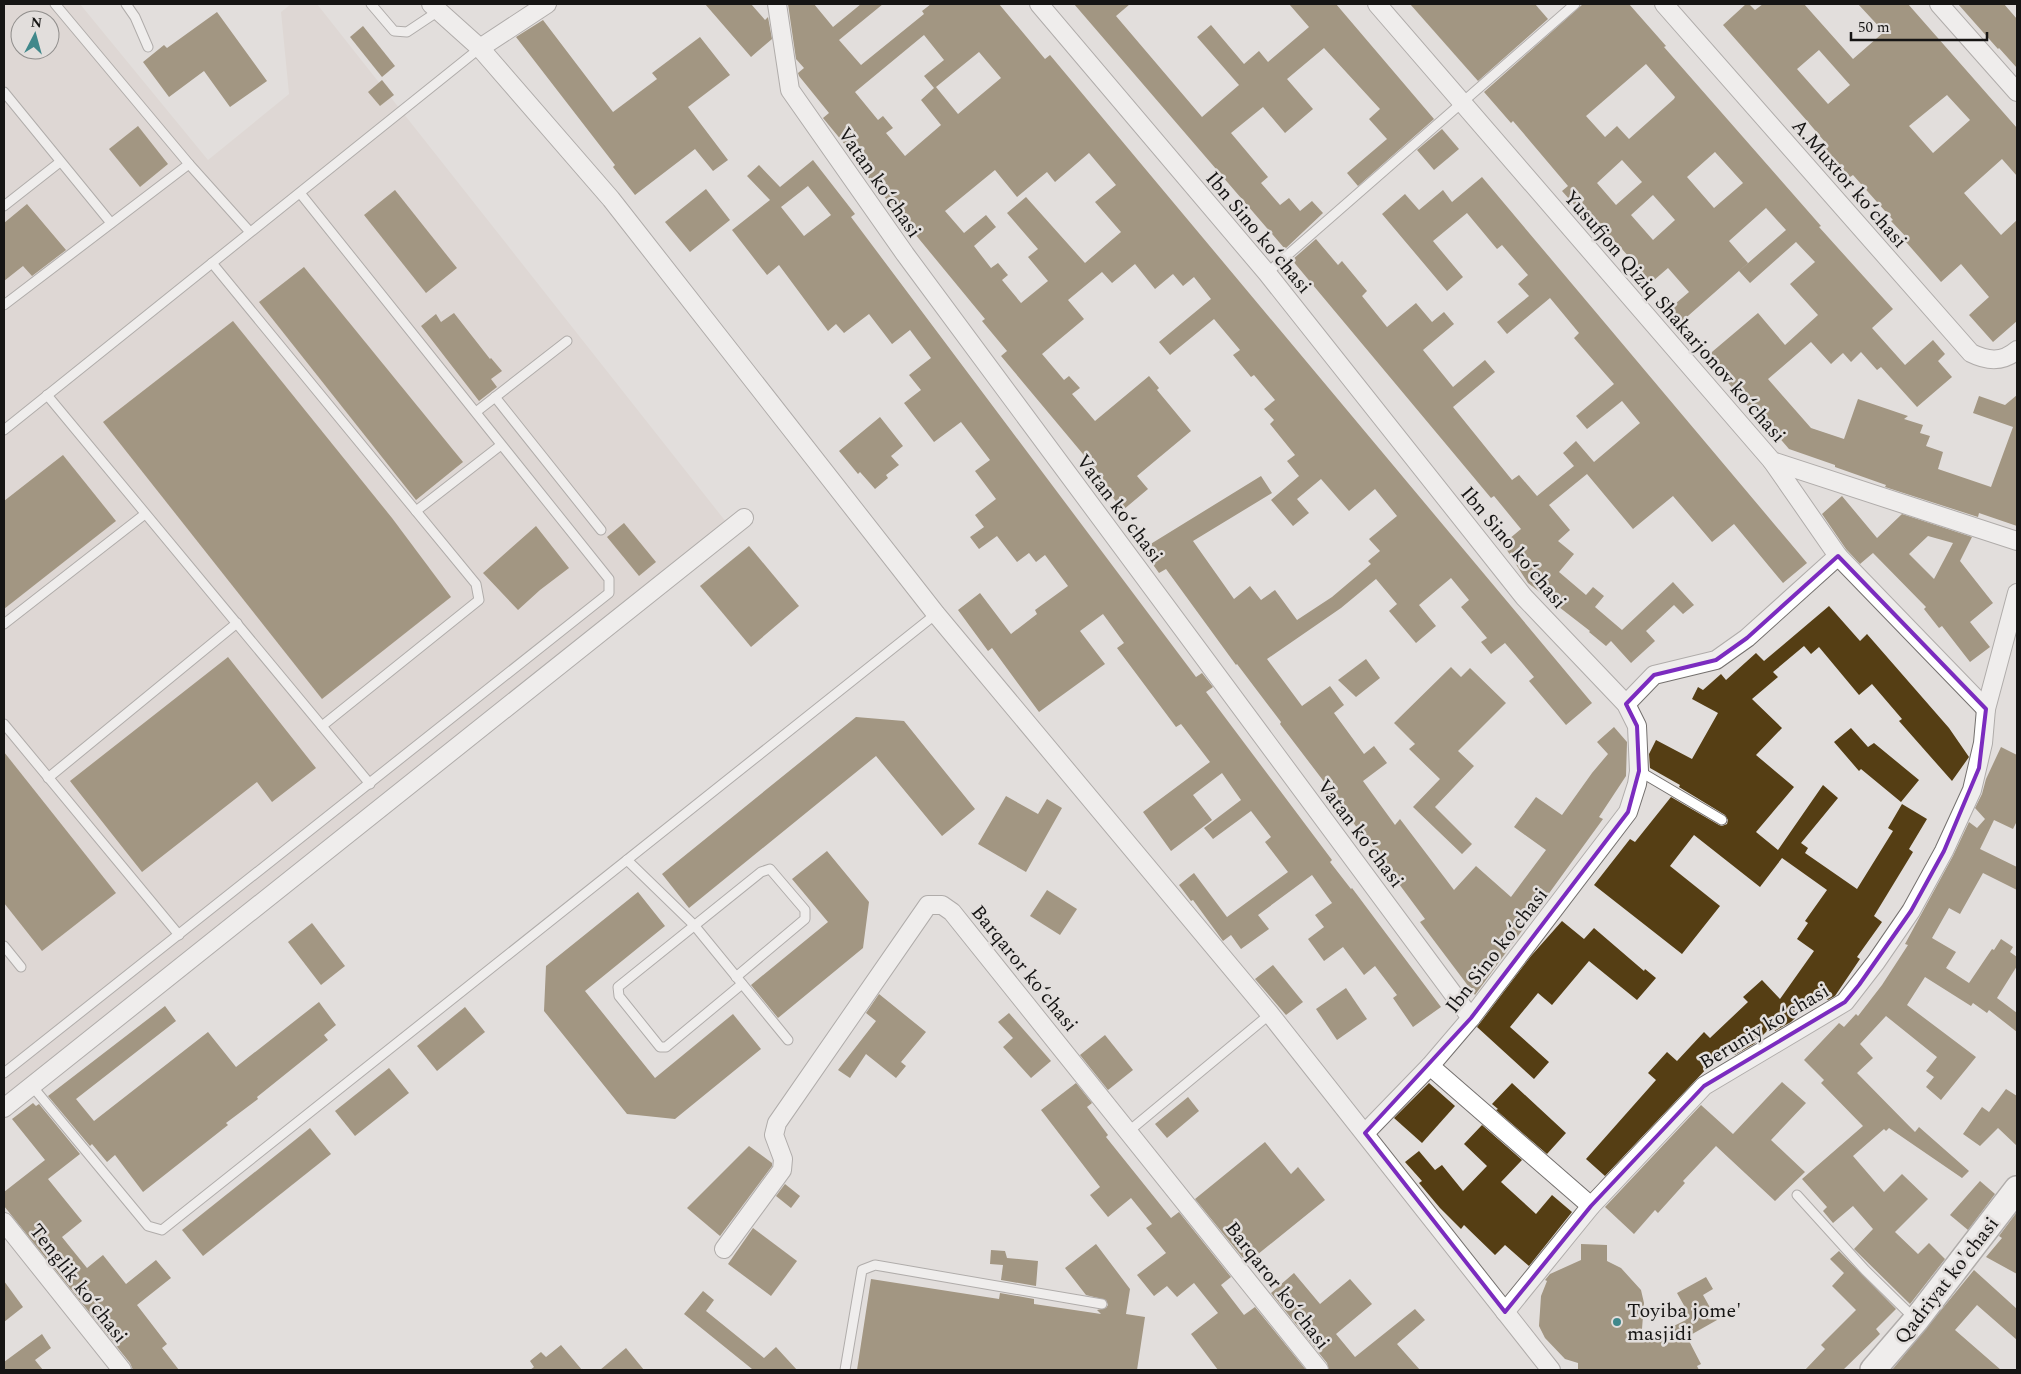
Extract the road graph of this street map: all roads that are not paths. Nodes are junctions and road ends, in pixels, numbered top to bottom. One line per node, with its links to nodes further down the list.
1 (55, 4): 18 (lane)
2 (126, 4): 12 (lane)
3 (370, 4): 11 (lane)
4 (547, 4): 13 (street)
5 (777, 4): 59 (street, Vatan koʻchasi)
6 (1040, 4): 24 (street, Ibn Sino koʻchasi)
7 (1377, 4): 16 (street, Yusufjon Qiziq Shakarjonov koʻchasi)
8 (1575, 4): 16 (lane)
9 (1664, 4): 27 (street, A.Muxtor koʻchasi)
10 (1940, 4): 15 (street)
11 (434, 8): 13 (street)
12 (148, 47)
13 (480, 48): 19 (lane); 41 (street)
14 (4, 92): 17 (lane)
15 (2017, 92)
16 (1462, 103): 24 (lane); 33 (street, Yusufjon Qiziq Shakarjonov koʻchasi)
17 (60, 162): 20 (lane); 21 (lane)
18 (189, 164): 21 (lane); 22 (lane)
19 (300, 193): 22 (lane); 30 (lane)
20 (4, 206)
21 (111, 223): 25 (lane)
22 (250, 232): 23 (lane)
23 (212, 263): 28 (lane); 34 (lane)
24 (1267, 273): 44 (street, Ibn Sino koʻchasi)
25 (4, 306)
26 (568, 341): 29 (lane)
27 (2017, 350)
28 (47, 395): 31 (lane); 35 (lane)
29 (495, 397): 30 (lane); 37 (lane)
30 (476, 412): 32 (lane)
31 (4, 430)
32 (501, 445): 34 (lane); 50 (lane)
33 (1772, 461): 38 (street, Yusufjon Qiziq Shakarjonov koʻchasi); 39 (street)
34 (416, 511): 47 (lane)
35 (145, 514): 42 (lane); 43 (lane)
36 (744, 518): 63 (street)
37 (601, 530)
38 (2017, 541)
39 (1838, 556): 44 (street); 45 (street)
40 (2017, 593): 45 (street, Beruniy koʻchasi)
41 (936, 614): 52 (lane); 58 (street)
42 (237, 623): 47 (lane); 49 (lane)
43 (4, 624)
44 (1626, 704): 48 (street, Ibn Sino koʻchasi)
45 (1986, 709): 69 (street, Beruniy koʻchasi)
46 (4, 724): 49 (lane)
47 (322, 726): 50 (lane)
48 (1638, 771): 51 (lane); 59 (street, Ibn Sino koʻchasi)
49 (48, 778): 54 (lane)
50 (370, 784): 54 (lane)
51 (1722, 820)
52 (627, 860): 53 (lane); 63 (lane)
53 (694, 926): 57 (lane); 57 (lane); 57 (lane)
54 (179, 935): 62 (lane)
55 (4, 946): 56 (lane)
56 (21, 967)
57 (739, 981): 60 (lane)
58 (1270, 1014): 65 (lane); 66 (street)
59 (1471, 1018): 61 (street, Ibn Sino koʻchasi)
60 (788, 1040)
61 (1430, 1066): 66 (street, Ibn Sino koʻchasi); 69 (street)
62 (4, 1073)
63 (32, 1086): 64 (street)
64 (4, 1108)
65 (1129, 1131): 71 (street, Barqaror koʻchasi); 77 (street, Barqaror koʻchasi)
66 (1365, 1133): 73 (street)
67 (2017, 1190): 74 (street, Qadriyat ko'chasi)
68 (1798, 1195): 74 (lane)
69 (1591, 1206): 73 (street, Beruniy koʻchasi)
70 (4, 1222): 75 (street, Tenglik koʻchasi)
71 (724, 1249)
72 (1102, 1304): 76 (lane)
73 (1505, 1312): 78 (street)
74 (1916, 1320): 79 (street, Qadriyat ko'chasi)
75 (122, 1370)
76 (845, 1370)
77 (1319, 1370)
78 (1551, 1370)
79 (1873, 1370)

